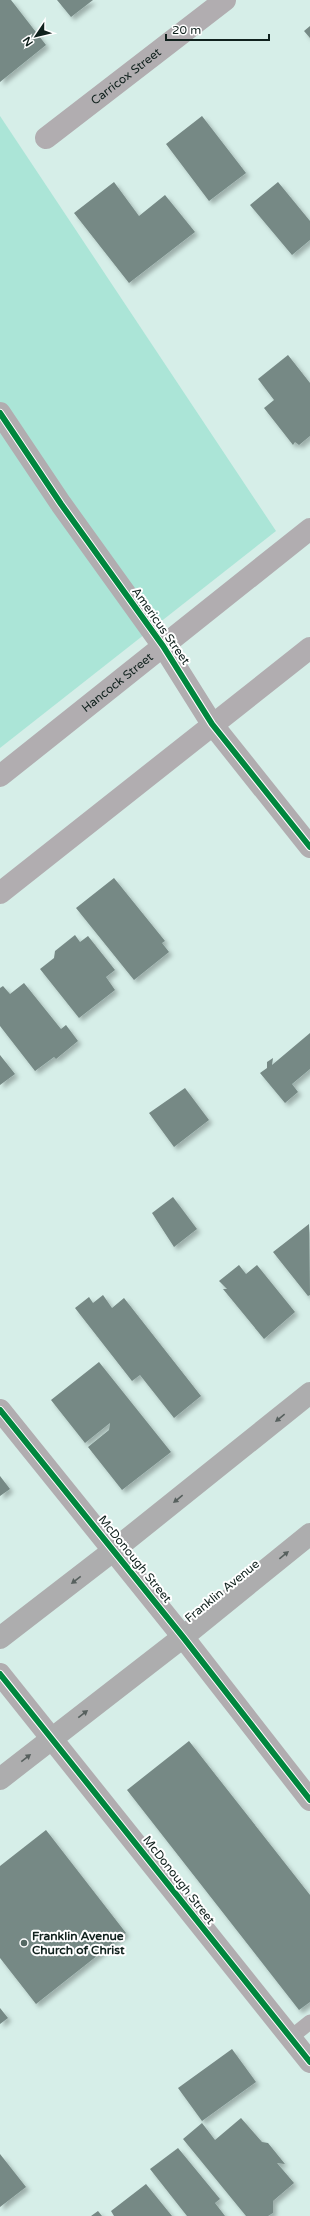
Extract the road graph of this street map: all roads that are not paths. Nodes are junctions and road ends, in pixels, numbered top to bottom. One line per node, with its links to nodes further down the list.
1 (225, 0): 2 (street, Carricox Street)
2 (46, 138)
3 (0, 413): 5 (street, Americus Street)
4 (310, 529): 5 (street, Hancock Street)
5 (163, 646): 7 (street, Americus Street); 8 (street, Hancock Street)
6 (310, 648): 7 (street)
7 (212, 724): 9 (street, Americus Street); 10 (street)
8 (0, 776)
9 (310, 847)
10 (0, 893)
11 (310, 1393): 14 (main road, one-way to 14)
12 (0, 1410): 14 (street, McDonough Street)
13 (310, 1534): 15 (main road, Franklin Avenue, one-way to 13)
14 (114, 1550): 15 (street, McDonough Street); 16 (main road, one-way to 16)
15 (183, 1637): 18 (main road, Franklin Avenue, one-way to 15); 20 (street, McDonough Street)
16 (0, 1638)
17 (0, 1674): 18 (street, McDonough Street)
18 (52, 1738): 19 (main road, Franklin Avenue, one-way to 18); 22 (street, McDonough Street)
19 (0, 1779)
20 (310, 1800)
21 (310, 2022): 22 (lane)
22 (290, 2038): 23 (street, McDonough Street)
23 (310, 2062)

